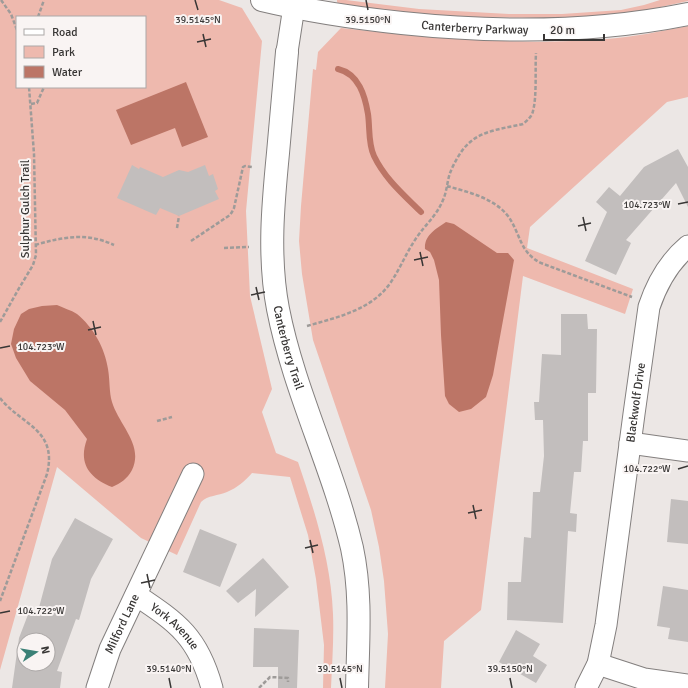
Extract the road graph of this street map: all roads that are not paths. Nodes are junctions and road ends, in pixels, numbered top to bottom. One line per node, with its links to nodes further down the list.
1 (262, 0): 2 (street, Canterberry Parkway)
2 (294, 3): 3 (street, Canterberry Parkway); 4 (street, Canterberry Trail)
3 (688, 14)
4 (287, 52): 14 (street, Canterberry Trail)
5 (688, 246): 6 (street, Blackwolf Drive)
6 (630, 443): 7 (street); 10 (street, Blackwolf Drive)
7 (688, 451)
8 (193, 474): 9 (street, Milford Lane)
9 (136, 595): 12 (street, Milford Lane); 13 (street, York Avenue)
10 (598, 664): 11 (street); 15 (street, Blackwolf Drive)
11 (688, 685)
12 (96, 688)
13 (212, 688)
14 (357, 688)
15 (586, 688)

